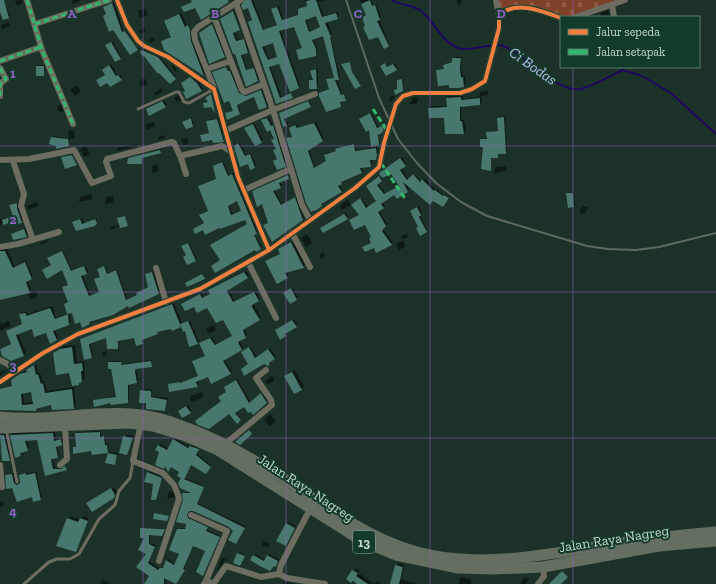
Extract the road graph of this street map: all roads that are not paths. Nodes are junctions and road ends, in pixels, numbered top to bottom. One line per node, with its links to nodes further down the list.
1 (27, 0): 13 (street)
2 (109, 0): 13 (street)
3 (117, 0): 20 (street)
4 (496, 0): 8 (street)
5 (624, 0): 7 (street)
6 (239, 1): 11 (street); 19 (street)
7 (612, 5): 9 (street); 10 (street)
8 (499, 15): 12 (street); 34 (street)
9 (579, 16)
10 (614, 16)
11 (214, 17): 16 (street); 18 (street)
12 (560, 18)
13 (35, 24): 14 (street)
14 (41, 47): 15 (street); 25 (street)
15 (0, 61)
16 (231, 61): 18 (street); 19 (street)
17 (0, 68): 22 (street)
18 (207, 70): 20 (street)
19 (264, 84): 24 (street)
20 (214, 89): 23 (lane); 26 (street)
21 (315, 94): 24 (street)
22 (0, 96)
23 (138, 109)
24 (273, 110): 26 (street); 31 (street)
25 (73, 124)
26 (227, 130): 27 (street)
27 (232, 152): 28 (street); 33 (street)
28 (181, 158): 30 (street); 32 (street)
29 (0, 160): 30 (street)
30 (13, 161): 37 (street)
31 (291, 168): 33 (street); 34 (street)
32 (186, 174)
33 (244, 190): 39 (street)
34 (310, 220): 36 (street)
35 (59, 232): 37 (street)
36 (292, 233): 39 (street); 41 (street)
37 (33, 240): 38 (street)
38 (0, 247)
39 (269, 250): 40 (street)
40 (248, 262): 43 (street); 44 (street)
41 (310, 267)
42 (156, 268): 43 (street)
43 (166, 302): 46 (street)
44 (276, 318)
45 (0, 360): 46 (street)
46 (17, 369): 48 (street)
47 (266, 370): 53 (street)
48 (0, 382)
49 (0, 418): 53 (highway, Jalan Raya Nagreg / 13)
50 (141, 423): 51 (highway, Jalan Raya Nagreg / 13); 54 (street); 59 (highway, Jalan Raya Nagreg / 13)
51 (65, 426): 52 (highway, Jalan Raya Nagreg / 13); 56 (street)
52 (3, 427): 57 (lane)
53 (225, 444): 61 (highway, Jalan Raya Nagreg / 13)
54 (133, 461): 63 (street); 67 (lane)
55 (0, 465): 58 (street)
56 (60, 465)
57 (17, 482)
58 (2, 487)
59 (310, 509): 64 (highway, Jalan Raya Nagreg / 13); 65 (street)
60 (191, 515): 66 (street)
61 (716, 532)
62 (716, 541): 64 (highway, Jalan Raya Nagreg / 13)
63 (159, 560)
64 (543, 567): 69 (street)
65 (279, 574): 66 (street); 68 (street)
66 (205, 583)
67 (24, 584)
68 (325, 584)
69 (538, 584)

